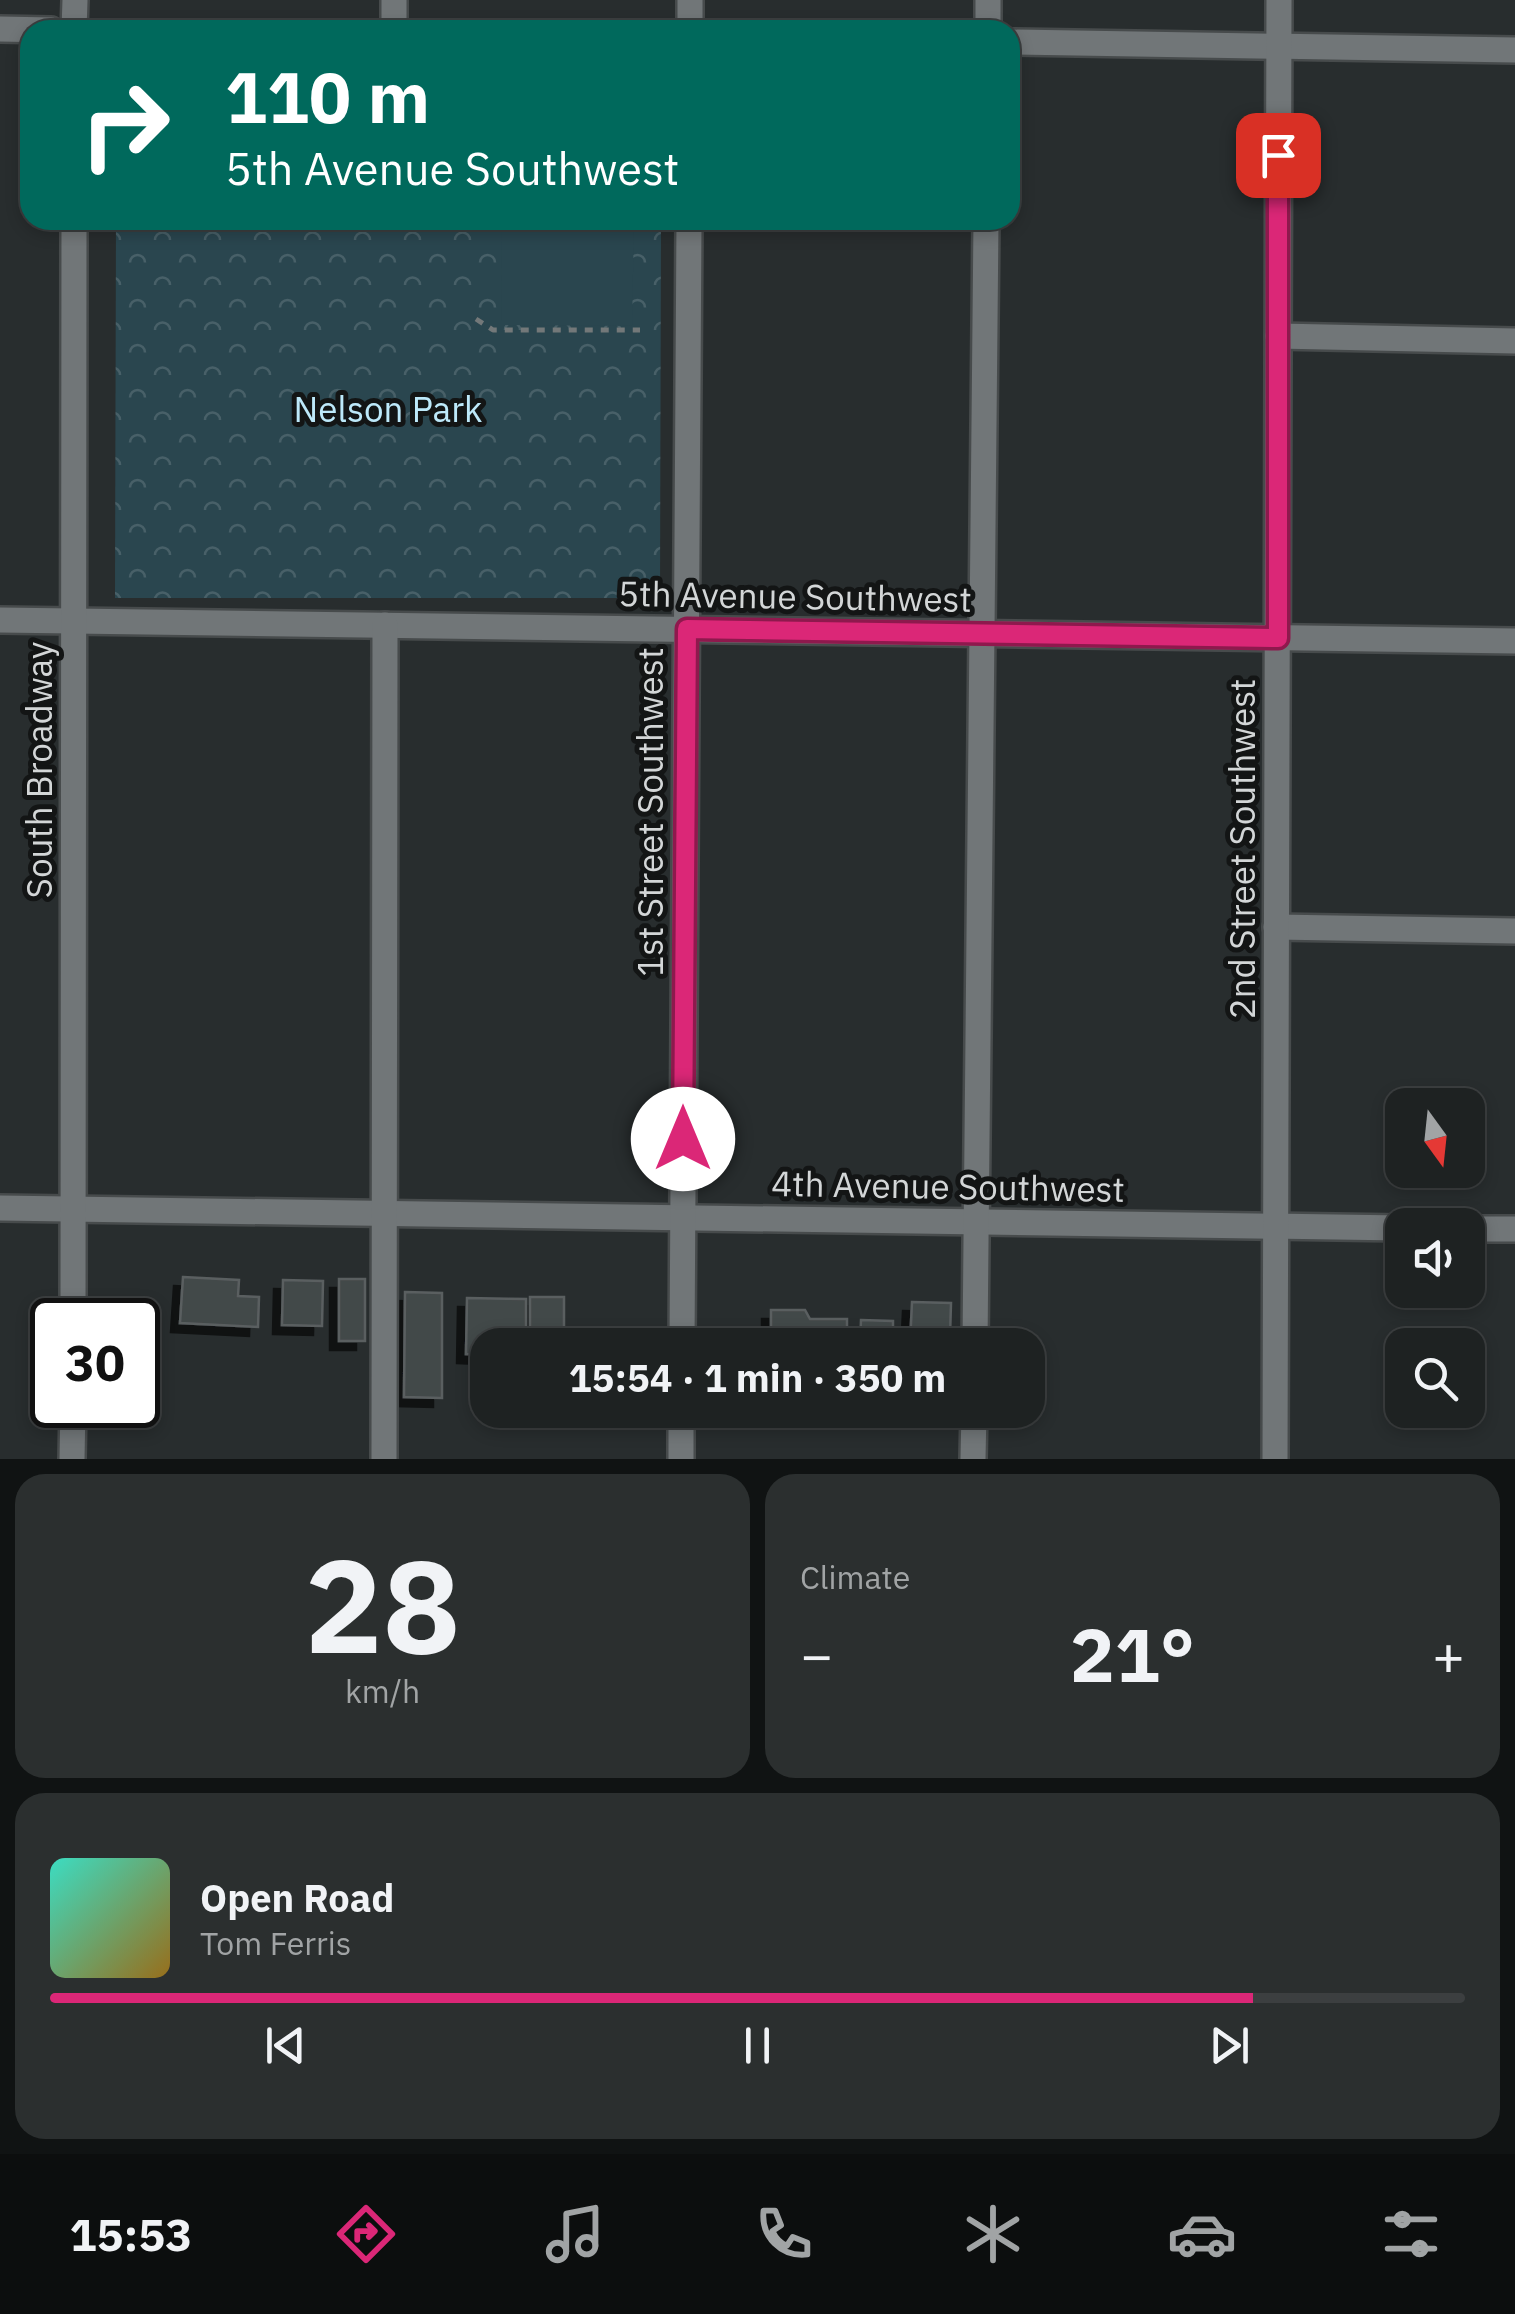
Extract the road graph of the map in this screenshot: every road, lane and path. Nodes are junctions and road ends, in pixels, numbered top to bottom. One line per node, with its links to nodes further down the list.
1 (1279, 0): 3 (street, 2nd Street Southwest)
2 (1020, 42): 3 (street)
3 (1279, 46): 4 (street); 10 (street, 2nd Street Southwest)
4 (1515, 50)
5 (74, 230): 13 (street, South Broadway)
6 (689, 230): 15 (street, 1st Street Southwest)
7 (986, 230): 16 (street)
8 (476, 320): 9 (path)
9 (640, 330)
10 (1278, 336): 11 (street); 17 (street, 2nd Street Southwest)
11 (1515, 341)
12 (0, 620): 13 (street, 5th Avenue Southwest)
13 (75, 622): 14 (street, 5th Avenue Southwest); 22 (street, South Broadway)
14 (385, 625): 15 (street, 5th Avenue Southwest); 23 (street)
15 (687, 629): 16 (street, 5th Avenue Southwest); 24 (street, 1st Street Southwest)
16 (983, 633): 17 (street, 5th Avenue Southwest); 25 (street)
17 (1278, 638): 18 (street, 5th Avenue Southwest); 19 (street, 2nd Street Southwest)
18 (1515, 641)
19 (1276, 927): 20 (street); 26 (street, 2nd Street Southwest)
20 (1515, 931)
21 (0, 1208): 22 (street, 4th Avenue Southwest)
22 (73, 1209): 23 (street, 4th Avenue Southwest); 30 (street, South Broadway)
23 (385, 1214): 24 (street, 4th Avenue Southwest); 37 (street)
24 (683, 1218): 25 (street, 4th Avenue Southwest); 31 (street, 1st Street Southwest)
25 (977, 1222): 26 (street, 4th Avenue Southwest); 32 (street)
26 (1275, 1226): 27 (street, 4th Avenue Southwest); 40 (street, 2nd Street Southwest)
27 (1385, 1228)
28 (1485, 1229): 29 (street)
29 (1515, 1229)
30 (73, 1298)
31 (682, 1328)
32 (975, 1328)
33 (72, 1428): 36 (street)
34 (681, 1428): 38 (street)
35 (974, 1428): 39 (street)
36 (72, 1459)
37 (384, 1459)
38 (681, 1459)
39 (974, 1459)
40 (1274, 1459)

